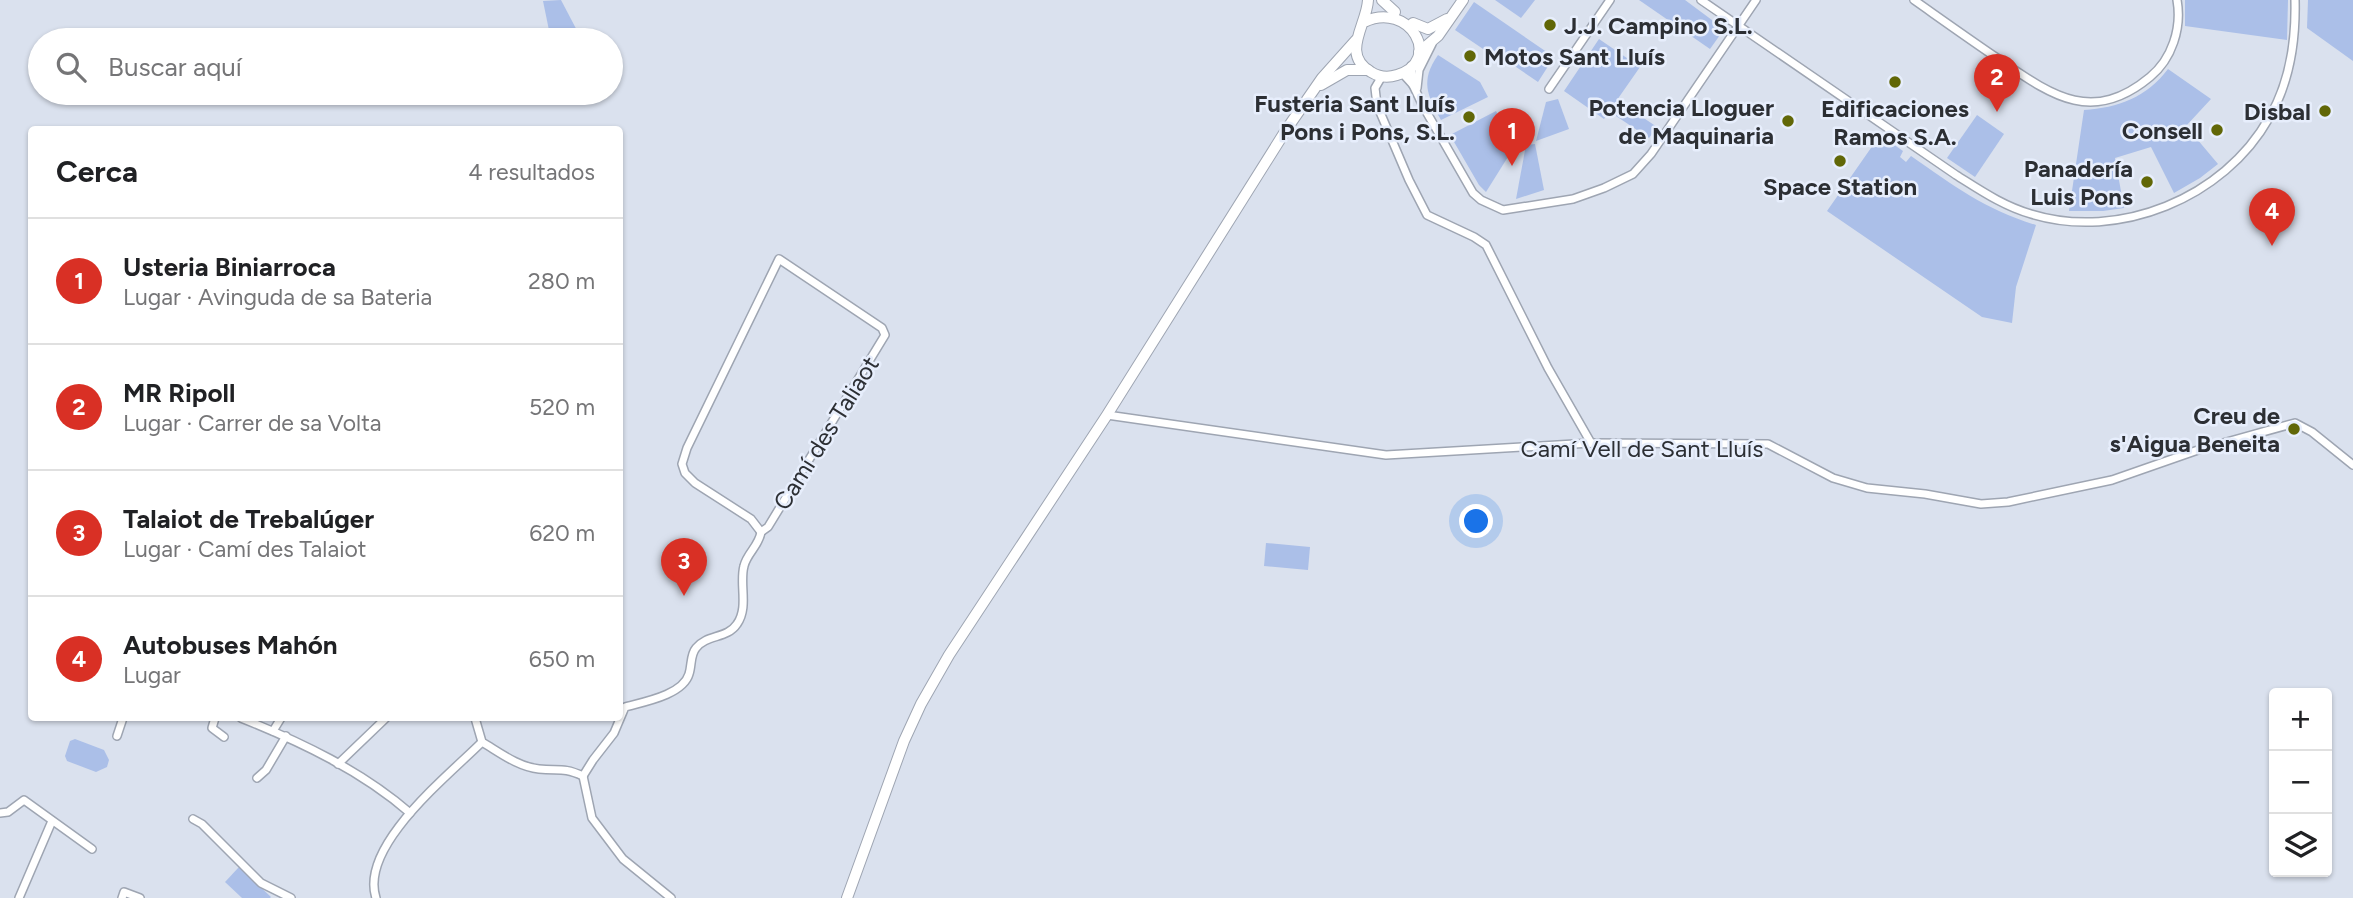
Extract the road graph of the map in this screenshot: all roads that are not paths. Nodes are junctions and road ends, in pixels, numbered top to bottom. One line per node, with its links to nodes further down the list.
1 (1368, 0): 12 (main road)
2 (1382, 0): 10 (main road)
3 (1463, 0): 11 (main road)
4 (1610, 0): 24 (street)
5 (1701, 0): 14 (street)
6 (1756, 0): 14 (street)
7 (1914, 0): 8 (street)
8 (2177, 0)
9 (2295, 0): 14 (street)
10 (1396, 13): 12 (main road); 13 (main road)
11 (1453, 15): 13 (main road); 15 (main road)
12 (1364, 22): 16 (main road)
13 (1412, 22): 17 (main road)
14 (1738, 26): 23 (street)
15 (1438, 36): 17 (main road); 23 (street)
16 (1356, 40): 19 (main road); 22 (main road)
17 (1419, 52): 18 (main road)
18 (1411, 66): 20 (main road); 23 (street)
19 (1368, 70): 21 (main road); 22 (main road)
20 (1400, 74): 21 (main road); 23 (street)
21 (1382, 76): 26 (street)
22 (1315, 89): 25 (main road)
23 (1415, 89)
24 (1549, 89)
25 (1107, 415): 26 (street, Camí Vell de Sant Lluís); 56 (main road)
26 (1591, 443): 27 (street, Camí Vell de Sant Lluís)
27 (2353, 465)
28 (761, 532): 28 (street, Camí des Taliaot); 29 (street)
29 (623, 712)
30 (121, 721): 38 (street)
31 (214, 721): 40 (street)
32 (248, 721): 37 (street)
33 (279, 721): 37 (street)
34 (383, 721): 42 (street)
35 (476, 721): 41 (street)
36 (619, 721): 43 (street)
37 (273, 731): 39 (street)
38 (117, 736)
39 (285, 736): 42 (street); 44 (street)
40 (224, 737)
41 (482, 742): 43 (street); 46 (street)
42 (338, 764): 46 (street)
43 (583, 776): 55 (street)
44 (257, 778)
45 (0, 813): 48 (street)
46 (410, 813): 54 (street)
47 (193, 819): 53 (street)
48 (52, 821): 49 (street); 50 (street)
49 (92, 849)
50 (19, 898)
51 (122, 898): 52 (street)
52 (140, 898)
53 (290, 898)
54 (376, 898)
55 (671, 898)
56 (847, 898)

